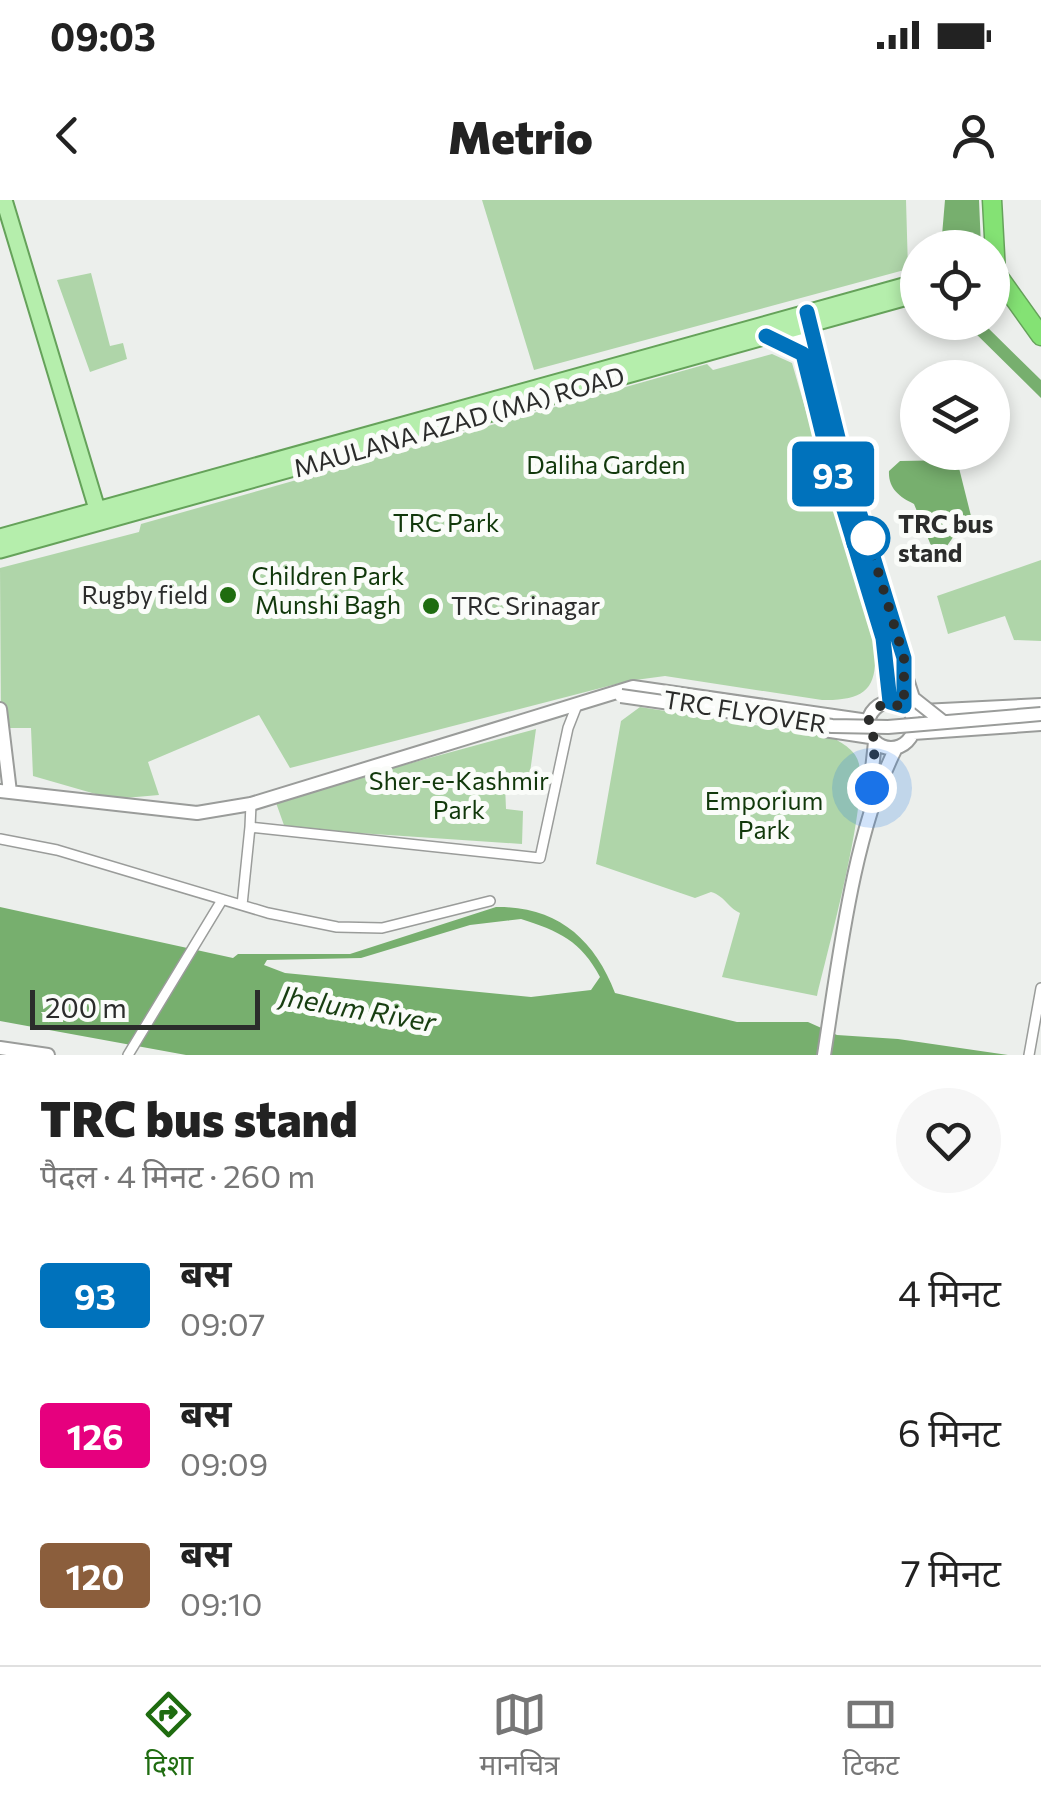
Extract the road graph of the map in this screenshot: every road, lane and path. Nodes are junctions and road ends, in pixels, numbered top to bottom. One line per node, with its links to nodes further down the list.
1 (4, 200): 13 (main road)
2 (14, 200): 13 (main road)
3 (988, 200): 4 (highway)
4 (990, 230)
5 (900, 288): 8 (main road, MAULANA AZAD (MA) ROAD)
6 (1010, 293): 9 (highway)
7 (900, 298): 8 (main road, MAULANA AZAD (MA) ROAD)
8 (801, 319): 10 (main road, MAULANA AZAD (MA) ROAD); 11 (main road); 12 (main road); 13 (main road, MAULANA AZAD (MA) ROAD)
9 (1038, 333)
10 (766, 336): 11 (main road); 13 (main road, MAULANA AZAD (MA) ROAD)
11 (803, 354): 12 (main road)
12 (840, 472): 18 (main road); 21 (main road); 24 (main road, bridge)
13 (104, 515): 14 (main road, MAULANA AZAD (MA) ROAD); 15 (main road, MAULANA AZAD (MA) ROAD)
14 (0, 537)
15 (0, 550)
16 (614, 696): 17 (main road); 23 (main road); 24 (main road, TRC FLYOVER, bridge); 27 (main road)
17 (578, 702): 30 (main road); 32 (street)
18 (890, 702): 21 (main road); 23 (main road)
19 (1041, 704): 21 (main road)
20 (0, 709): 29 (main road)
21 (907, 709): 26 (main road)
22 (1041, 714): 24 (main road, TRC FLYOVER, bridge)
23 (868, 721): 27 (main road)
24 (944, 722)
25 (1041, 724): 26 (main road)
26 (912, 733): 28 (main road)
27 (873, 739): 28 (main road); 31 (main road)
28 (896, 748): 31 (main road)
29 (5, 791): 30 (main road)
30 (252, 804): 32 (street)
31 (869, 823): 41 (main road)
32 (250, 827): 36 (street)
33 (0, 839): 34 (street)
34 (222, 900): 36 (street); 39 (street)
35 (490, 901): 36 (street)
36 (242, 905)
37 (1041, 988): 42 (street)
38 (0, 1048): 40 (main road)
39 (131, 1052)
40 (48, 1055)
41 (824, 1055)
42 (1029, 1055)

